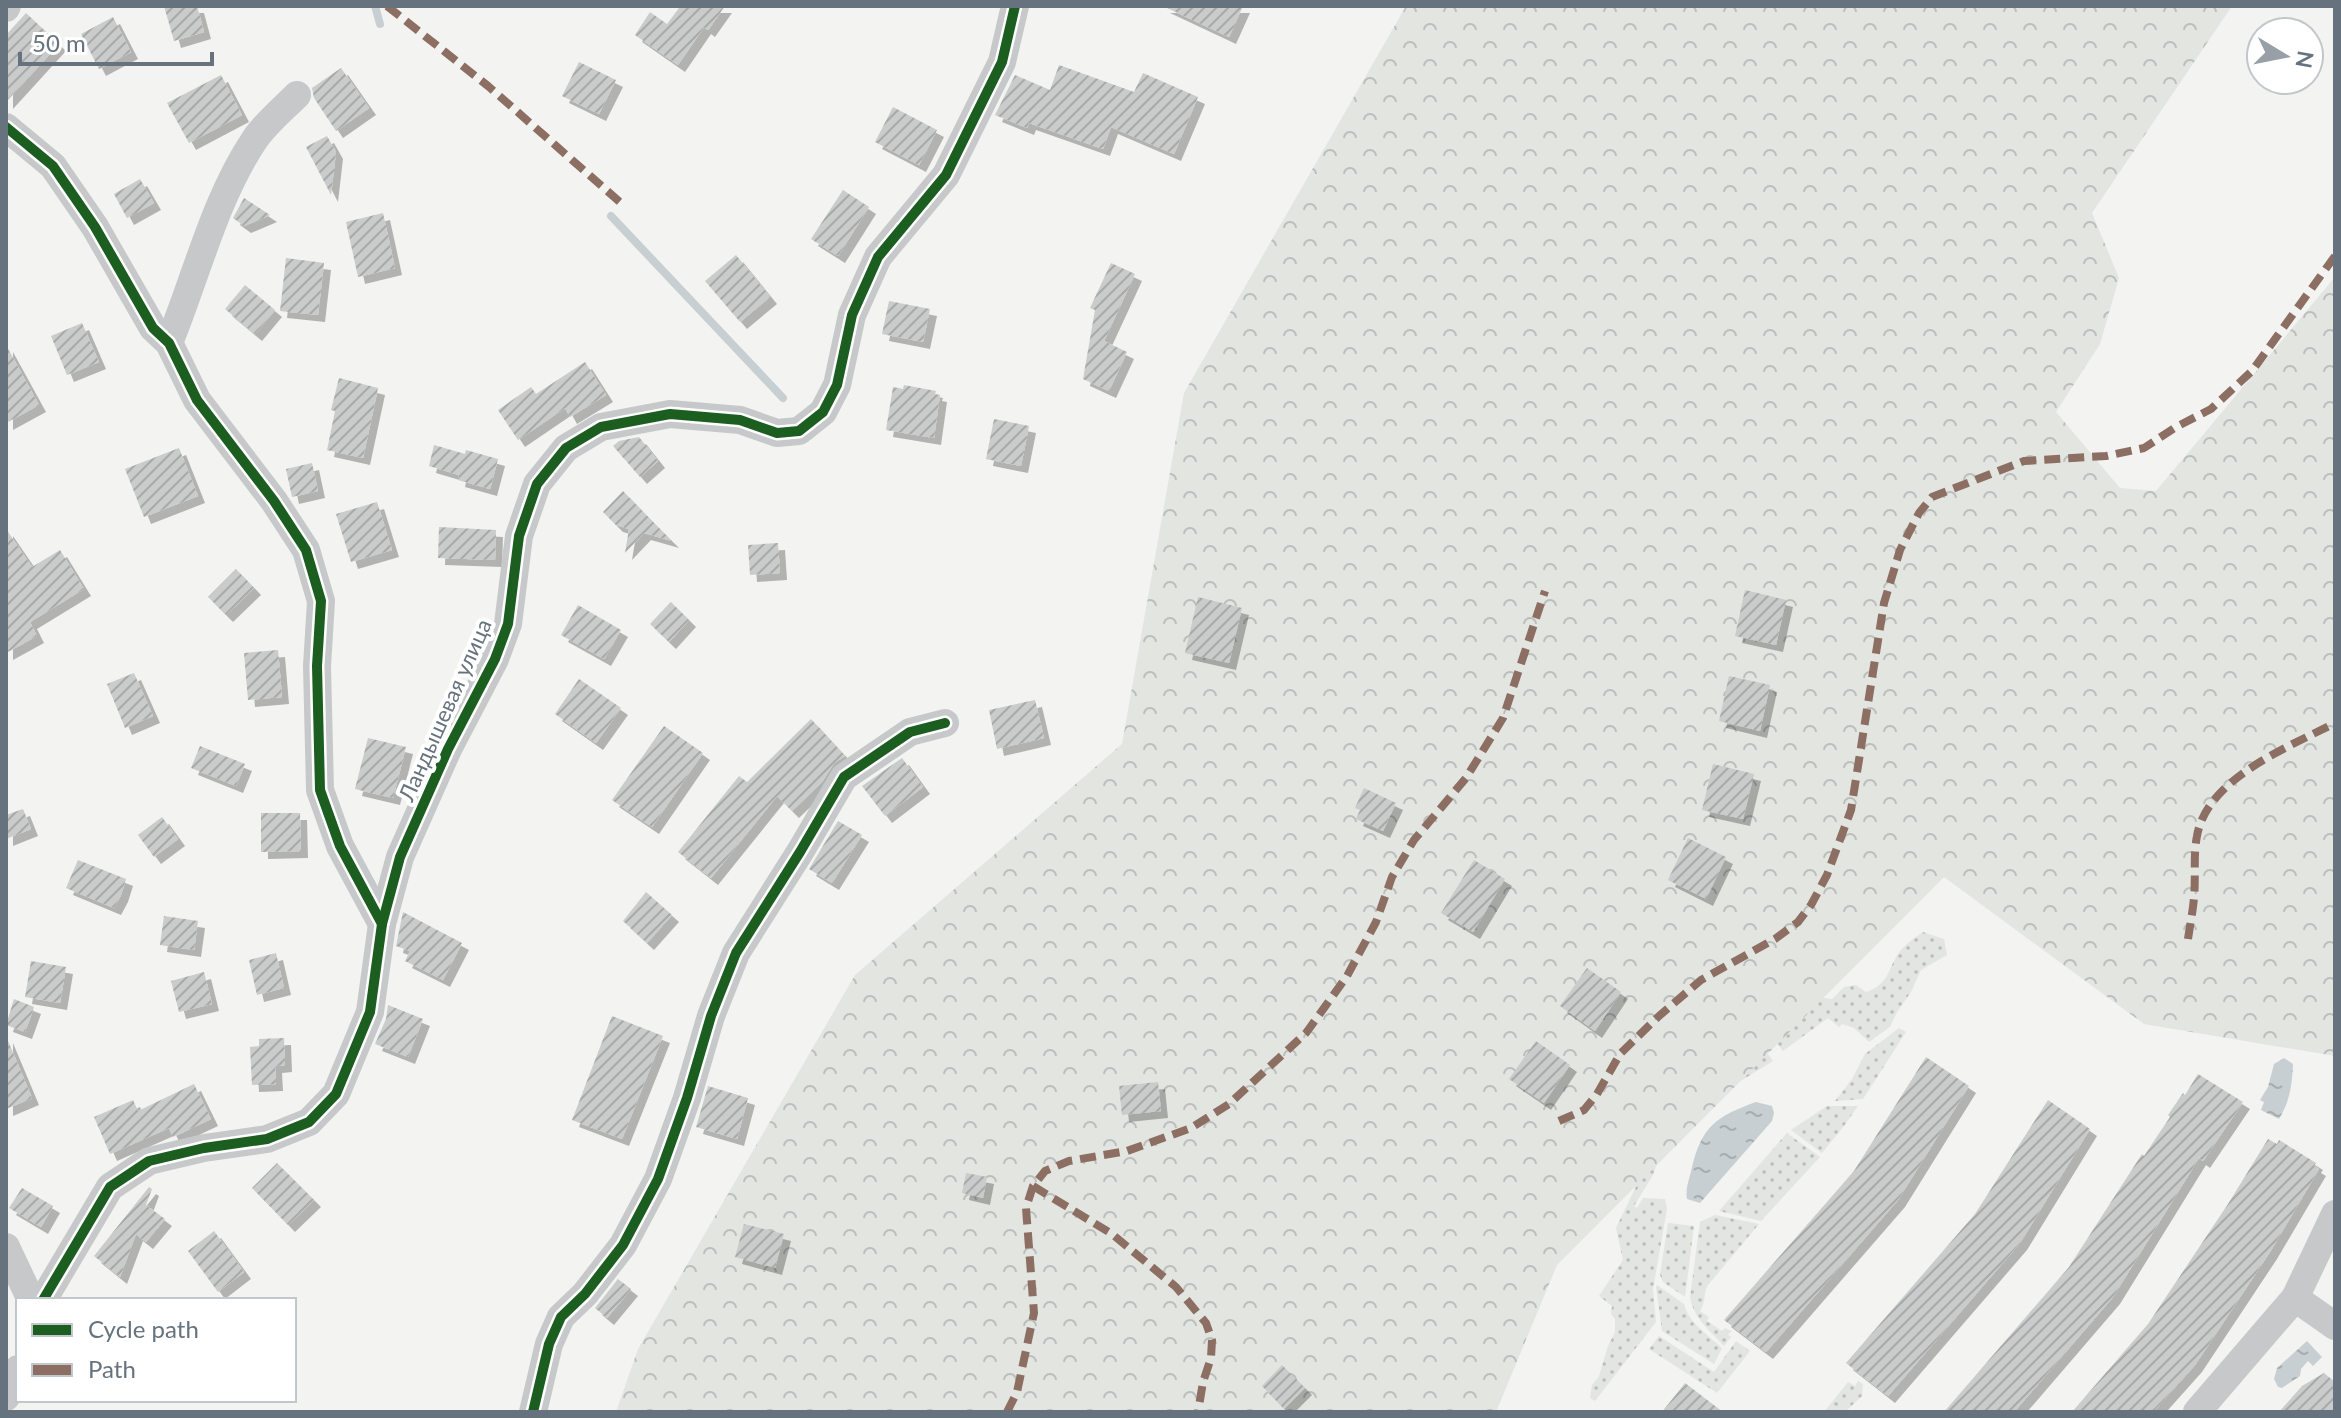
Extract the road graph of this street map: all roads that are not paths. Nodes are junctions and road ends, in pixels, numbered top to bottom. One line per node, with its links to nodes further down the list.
1 (1015, 6): 7 (street, Ландышевая улица)
2 (297, 95): 5 (street)
3 (6, 127): 4 (street)
4 (17, 155): 5 (street)
5 (169, 343): 7 (street)
6 (945, 723): 16 (street)
7 (382, 924): 11 (street, Ландышевая улица)
8 (2335, 1214): 12 (street)
9 (6, 1247): 10 (street)
10 (30, 1298)
11 (44, 1298)
12 (2295, 1298): 13 (street); 17 (street)
13 (2335, 1326)
14 (16, 1374): 15 (street)
15 (6, 1397)
16 (533, 1412)
17 (2197, 1412)

